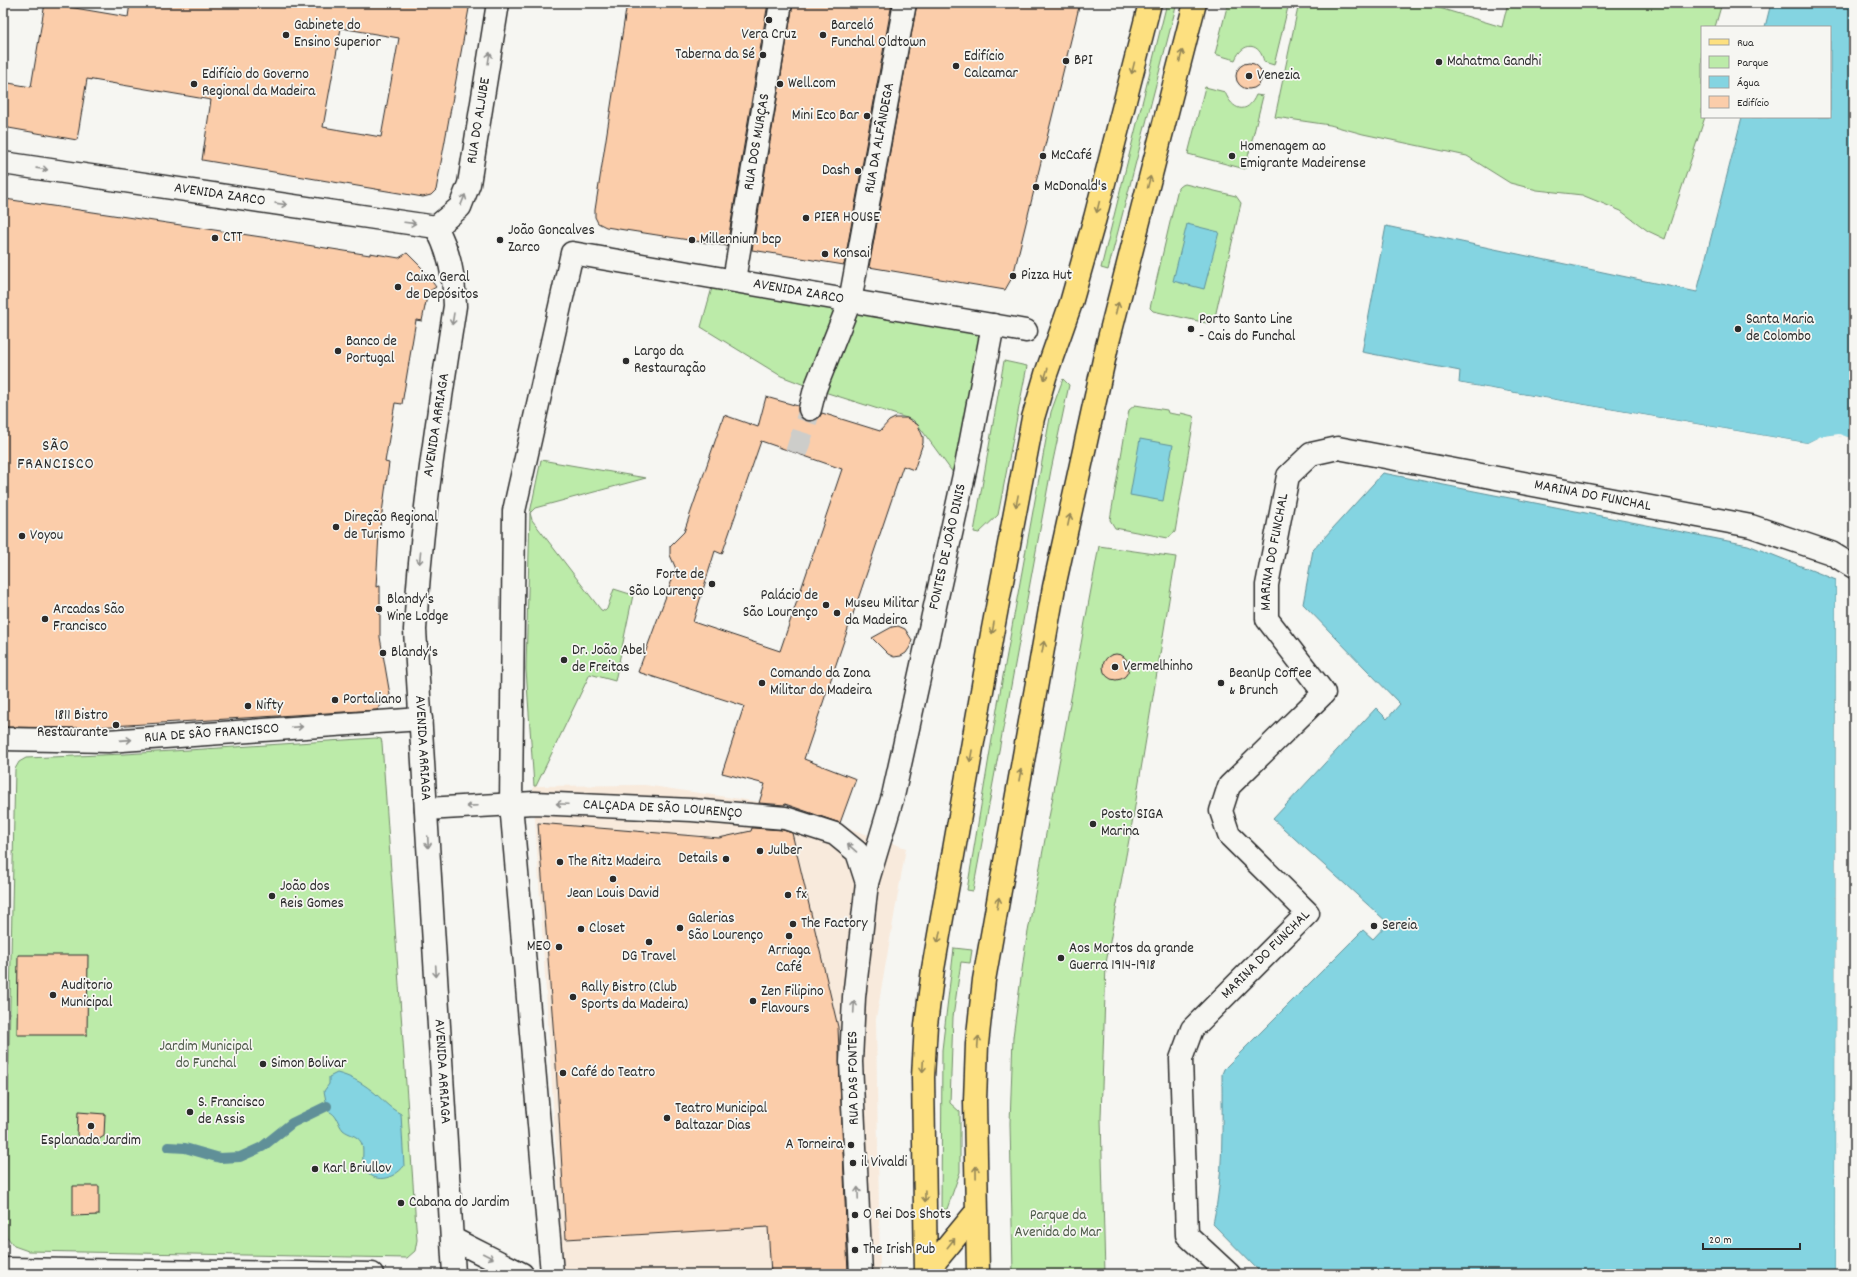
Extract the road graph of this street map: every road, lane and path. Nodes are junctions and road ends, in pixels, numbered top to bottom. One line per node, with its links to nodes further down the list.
1 (498, 3): 7 (street, RUA DO ALJUBE, one-way to 1)
2 (781, 3): 8 (street, RUA DOS MURÇAS)
3 (905, 3): 9 (street, RUA DA ALFÂNDEGA)
4 (1150, 3): 27 (main road, one-way to 27)
5 (1195, 3): 19 (main road, one-way to 5)
6 (3, 163): 7 (street, AVENIDA ZARCO, one-way to 7)
7 (436, 227): 14 (street, AVENIDA ARRIAGA, one-way to 14)
8 (734, 280): 9 (street, AVENIDA ZARCO); 16 (street, AVENIDA ZARCO)
9 (850, 301): 10 (street, AVENIDA ZARCO); 12 (street, RUA DA ALFÂNDEGA)
10 (993, 325): 11 (street, AVENIDA ZARCO); 18 (street, FONTES DE JOÃO DINIS)
11 (1026, 331)
12 (810, 409)
13 (1854, 568): 29 (street, MARINA DO FUNCHAL)
14 (421, 719): 15 (street, RUA DE SÃO FRANCISCO, one-way to 14); 17 (street, AVENIDA ARRIAGA)
15 (3, 739)
16 (511, 804): 17 (street, CALÇADA DE SÃO LOURENÇO, one-way to 17); 18 (street, CALÇADA DE SÃO LOURENÇO, one-way to 16); 22 (street)
17 (426, 809): 20 (street, AVENIDA ARRIAGA, one-way to 20)
18 (867, 883): 26 (street, RUA DAS FONTES, one-way to 18)
19 (977, 1211): 27 (main road, one-way to 19); 28 (main road)
20 (453, 1239): 24 (street, AVENIDA ARRIAGA); 25 (street, one-way to 25)
21 (3, 1269): 23 (street)
22 (552, 1273)
23 (372, 1274)
24 (454, 1274)
25 (522, 1274)
26 (861, 1274)
27 (926, 1274)
28 (978, 1274)
29 (1229, 1274)

